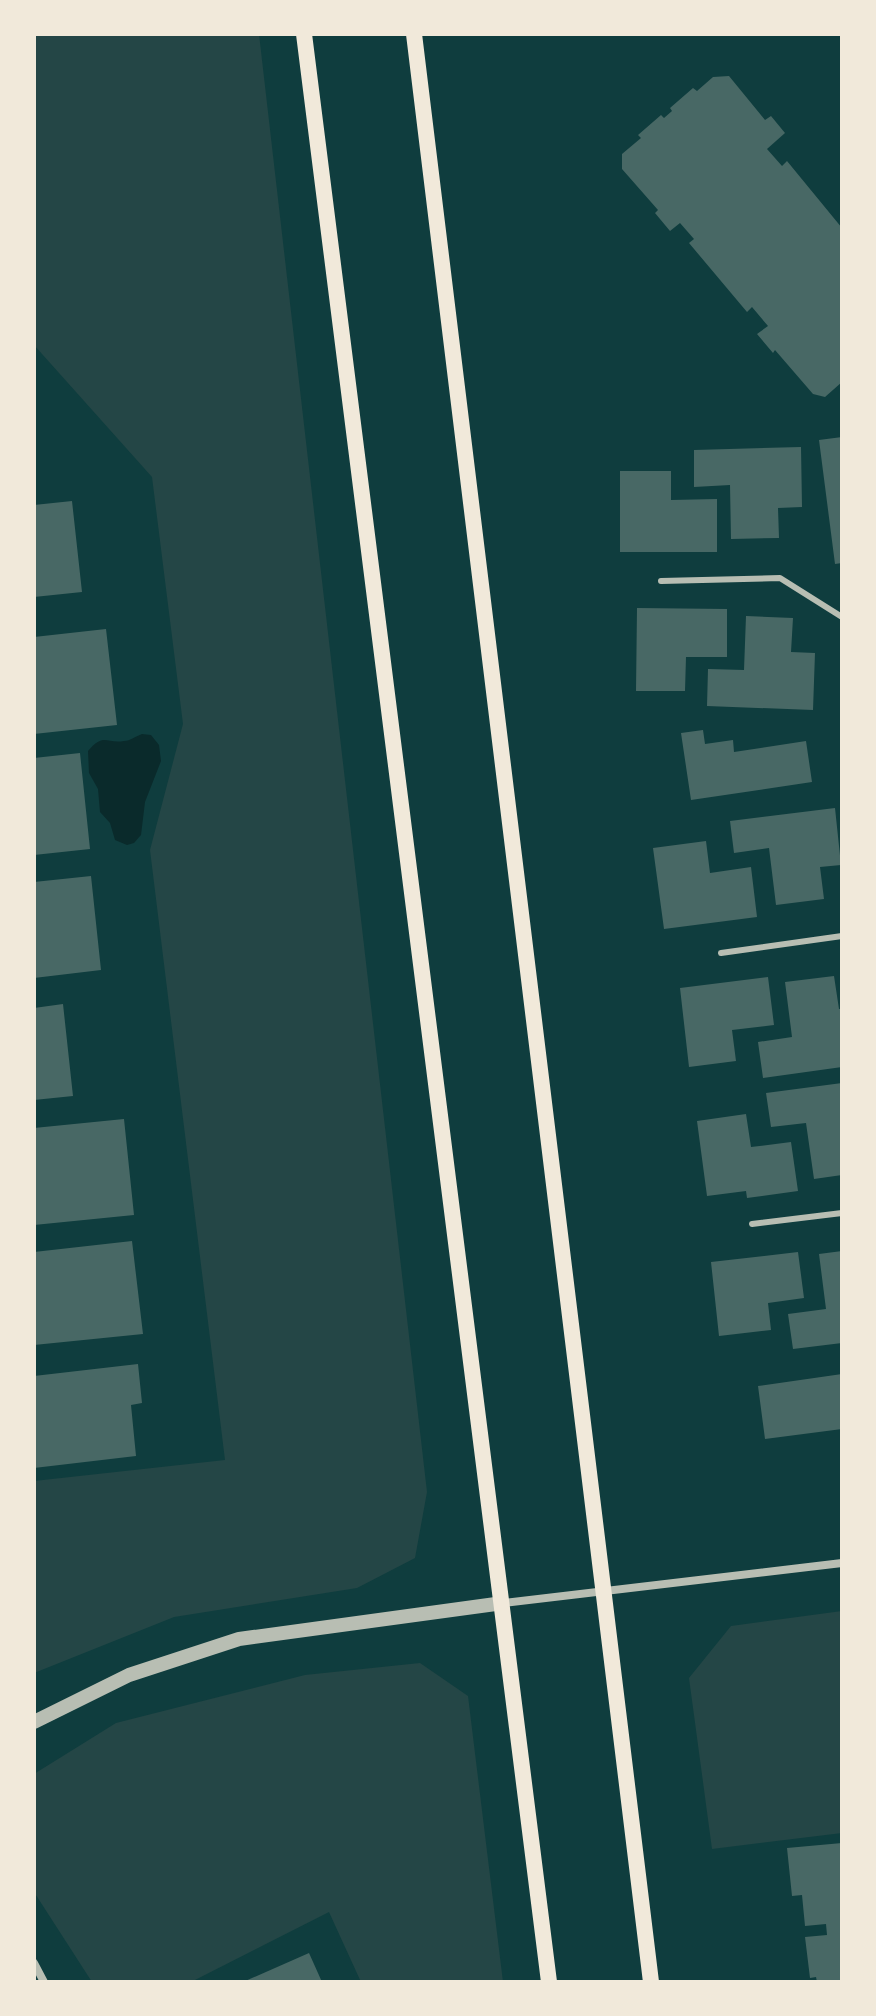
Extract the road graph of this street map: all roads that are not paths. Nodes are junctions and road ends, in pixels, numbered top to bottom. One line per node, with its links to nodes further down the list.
1 (304, 34): 11 (main road)
2 (414, 34): 10 (main road)
3 (661, 581): 4 (lane)
4 (842, 617)
5 (842, 936): 6 (lane)
6 (721, 953)
7 (842, 1213): 8 (lane)
8 (752, 1224)
9 (842, 1563): 10 (street)
10 (602, 1592): 11 (street); 16 (main road)
11 (503, 1603): 12 (street); 15 (main road)
12 (34, 1722)
13 (34, 1963): 14 (street)
14 (44, 1982)
15 (549, 1982)
16 (651, 1982)

